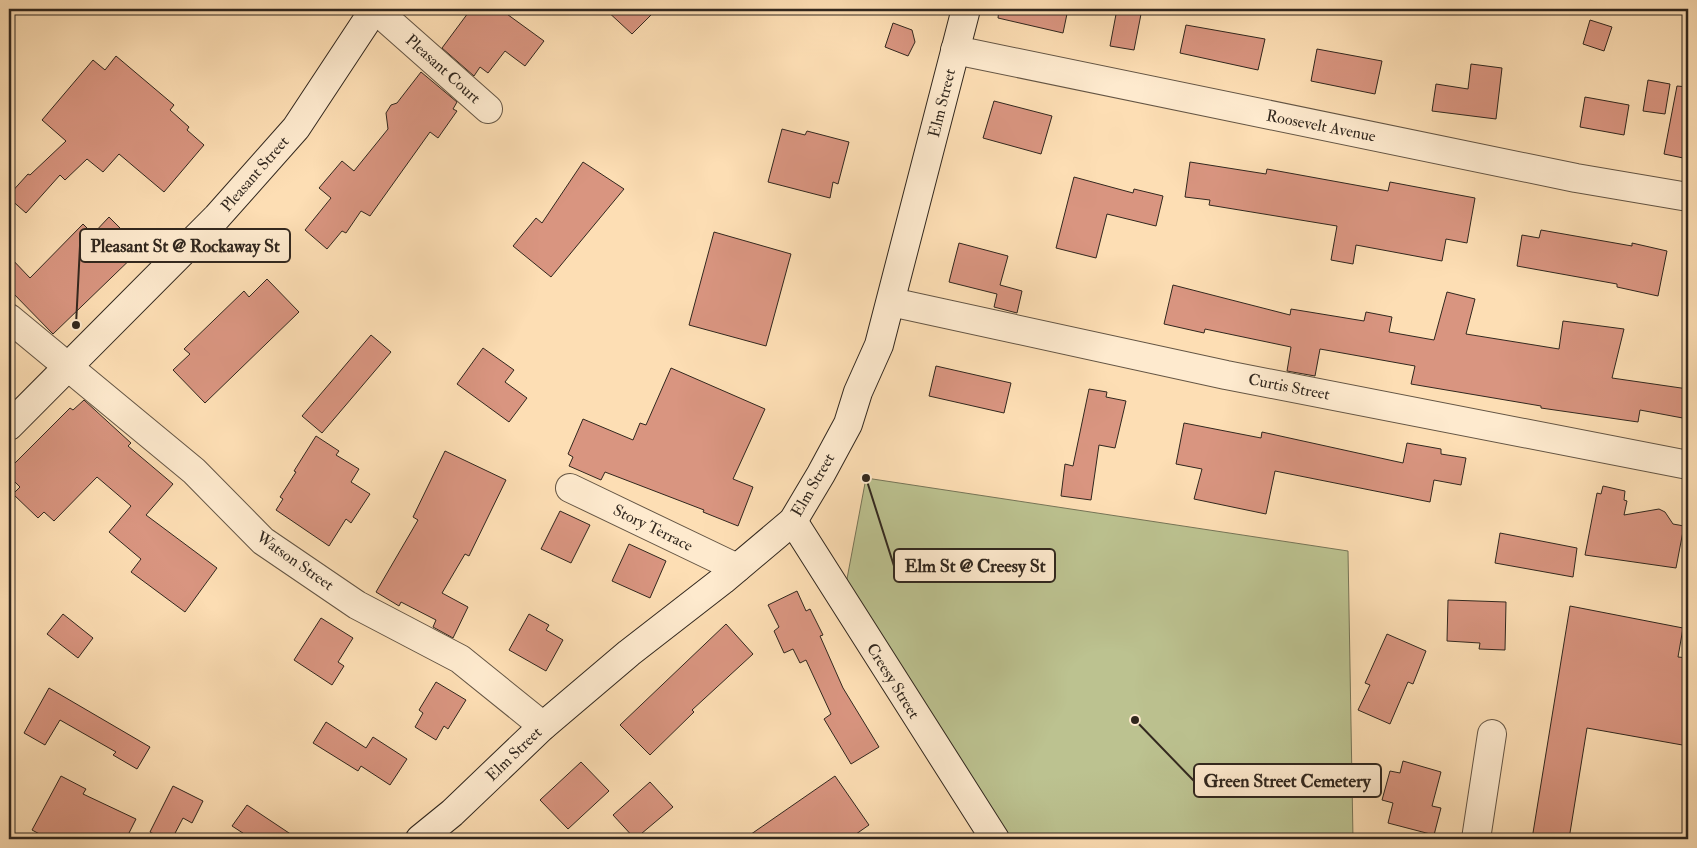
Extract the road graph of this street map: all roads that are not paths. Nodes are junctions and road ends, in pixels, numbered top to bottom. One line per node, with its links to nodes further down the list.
1 (373, 9): 4 (street, Pleasant Court); 8 (street, Pleasant Street)
2 (966, 9): 3 (street, Elm Street)
3 (955, 50): 5 (street, Roosevelt Avenue); 6 (street, Elm Street)
4 (488, 109)
5 (1688, 196)
6 (891, 302): 10 (street, Curtis Street); 12 (street, Elm Street)
7 (9, 318): 8 (street, Watson Street)
8 (67, 367): 9 (street, Pleasant Street); 14 (street, Watson Street)
9 (9, 426)
10 (1688, 465)
11 (570, 488): 13 (street, Story Terrace)
12 (793, 521): 13 (street, Elm Street); 17 (street, Creesy Street)
13 (737, 568): 14 (street, Elm Street)
14 (543, 726): 16 (street, Elm Street)
15 (1492, 734): 18 (street)
16 (420, 839)
17 (995, 839)
18 (1476, 839)

